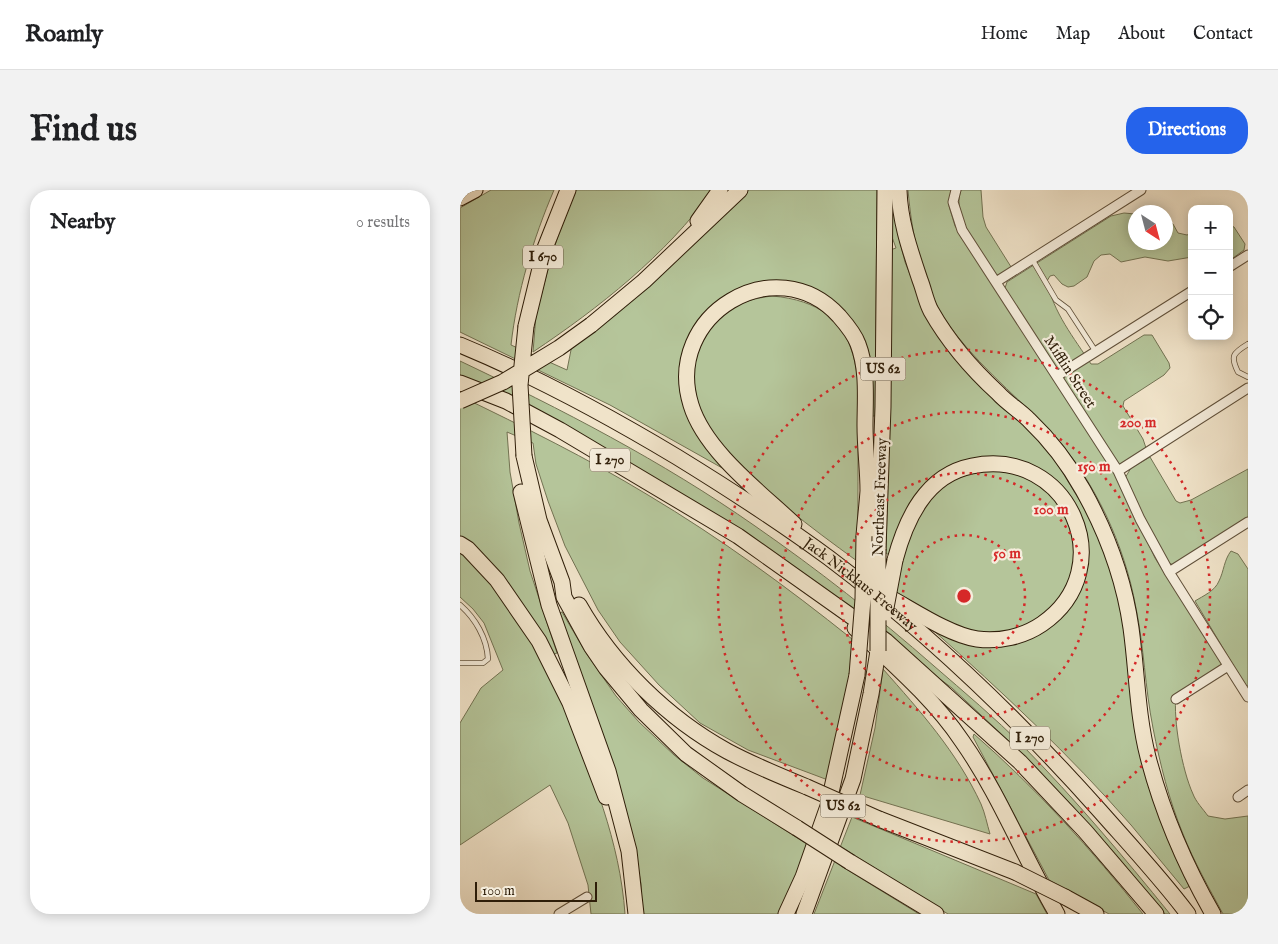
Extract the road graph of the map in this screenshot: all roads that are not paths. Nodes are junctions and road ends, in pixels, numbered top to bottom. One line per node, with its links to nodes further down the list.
1 (475, 190): 9 (highway)
2 (568, 190): 24 (highway, I 670, bridge)
3 (720, 190): 10 (highway)
4 (740, 190): 10 (highway)
5 (884, 190): 34 (highway, Northeast Freeway / US 62, bridge)
6 (899, 190): 52 (highway)
7 (956, 190): 14 (street, Mifflin Street)
8 (1141, 190): 12 (street)
9 (460, 198)
10 (674, 252): 23 (highway, bridge)
11 (1248, 255): 13 (street)
12 (1032, 259): 14 (street); 18 (lane)
13 (1233, 264)
14 (996, 282): 19 (street, Mifflin Street)
15 (1188, 294): 18 (street)
16 (1248, 344): 20 (lane)
17 (460, 345): 28 (highway, Jack Nicklaus Freeway / I 270)
18 (1096, 352): 19 (street)
19 (1057, 376): 25 (street, Mifflin Street)
20 (1248, 376)
21 (460, 383): 33 (highway, Jack Nicklaus Freeway / I 270)
22 (1248, 388): 25 (street)
23 (460, 401)
24 (524, 456): 31 (highway); 41 (highway)
25 (1118, 472): 29 (street, Mifflin Street)
26 (1248, 522): 29 (street)
27 (460, 544): 41 (highway)
28 (829, 558): 30 (highway, Jack Nicklaus Freeway / I 270); 45 (highway, bridge)
29 (1169, 572): 36 (street, Mifflin Street)
30 (855, 579): 34 (highway, bridge); 51 (highway, Jack Nicklaus Freeway / I 270)
31 (562, 582): 47 (highway, bridge); 49 (highway, bridge)
32 (460, 605): 35 (lane)
33 (834, 605): 48 (highway); 50 (highway, Jack Nicklaus Freeway / I 270)
34 (878, 651): 46 (highway, Northeast Freeway / US 62)
35 (460, 663)
36 (1228, 666): 37 (street, Mifflin Street); 38 (street)
37 (1248, 697)
38 (1176, 700)
39 (1248, 790): 40 (street)
40 (1238, 797)
41 (629, 850): 44 (highway)
42 (587, 897): 43 (street)
43 (560, 914)
44 (636, 914)
45 (786, 914)
46 (804, 914)
47 (936, 914)
48 (1057, 914)
49 (1096, 914)
50 (1156, 914)
51 (1188, 914)
52 (1213, 914)

